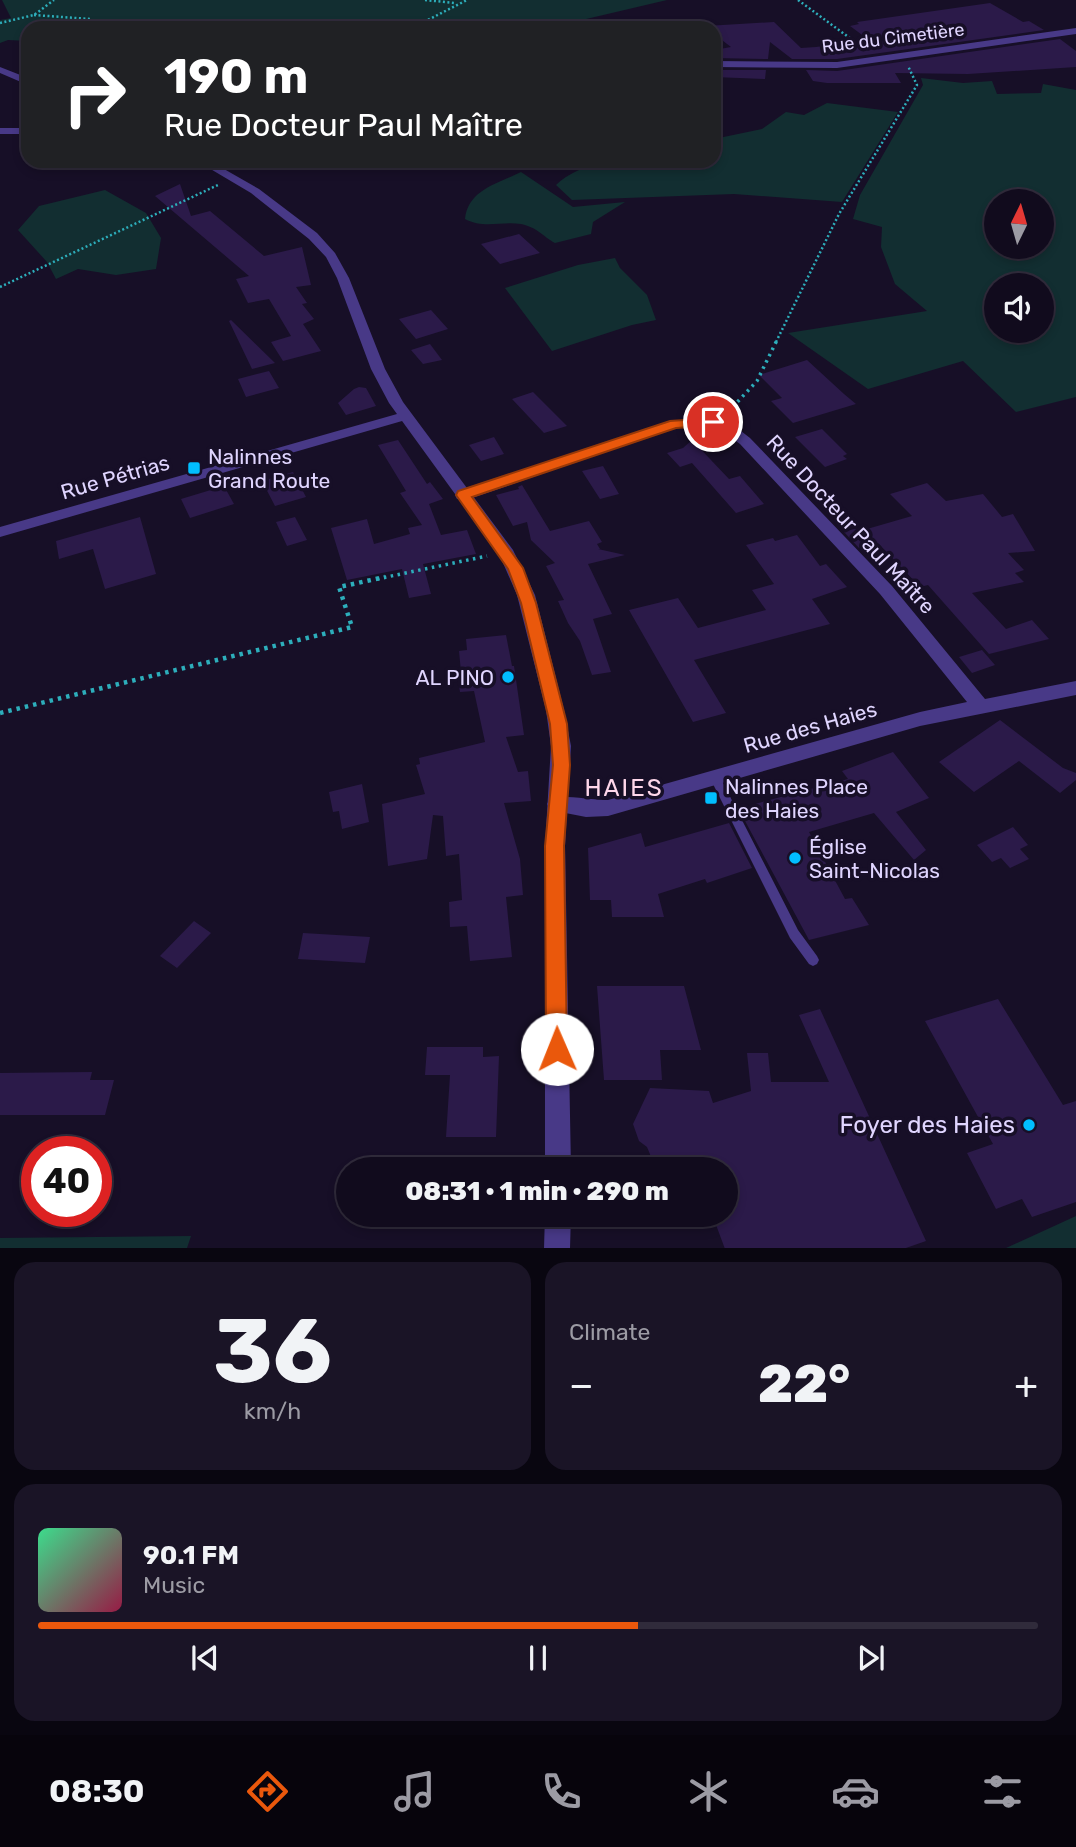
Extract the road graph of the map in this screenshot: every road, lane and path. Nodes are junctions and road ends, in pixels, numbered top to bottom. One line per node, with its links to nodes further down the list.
1 (54, 0): 6 (path)
2 (425, 0): 5 (path)
3 (467, 0): 5 (path)
4 (798, 0): 12 (path)
5 (456, 3): 8 (path)
6 (34, 15): 7 (path); 9 (path)
7 (92, 21)
8 (429, 21)
9 (0, 23)
10 (1076, 31): 11 (street, Rue du Cimetière)
11 (902, 57): 12 (street, Rue du Cimetière); 22 (path)
12 (879, 60): 13 (street, Rue du Cimetière)
13 (721, 64)
14 (0, 70): 15 (street)
15 (21, 79)
16 (0, 131): 17 (street)
17 (21, 131)
18 (218, 169): 19 (street)
19 (232, 177): 20 (path); 21 (street)
20 (0, 288)
21 (404, 416): 23 (street); 24 (street, Rue Pétrias)
22 (713, 422): 23 (street); 27 (street, Rue Docteur Paul Maître)
23 (463, 495): 25 (street)
24 (0, 532)
25 (506, 552): 28 (path); 30 (street)
26 (1076, 688): 27 (street, Rue des Haies)
27 (981, 707): 29 (street, Rue des Haies)
28 (0, 713)
29 (715, 778): 30 (street, Rue des Haies); 31 (lane)
30 (557, 804): 32 (street)
31 (813, 960)
32 (558, 1157)
33 (558, 1227): 34 (street)
34 (557, 1248)

